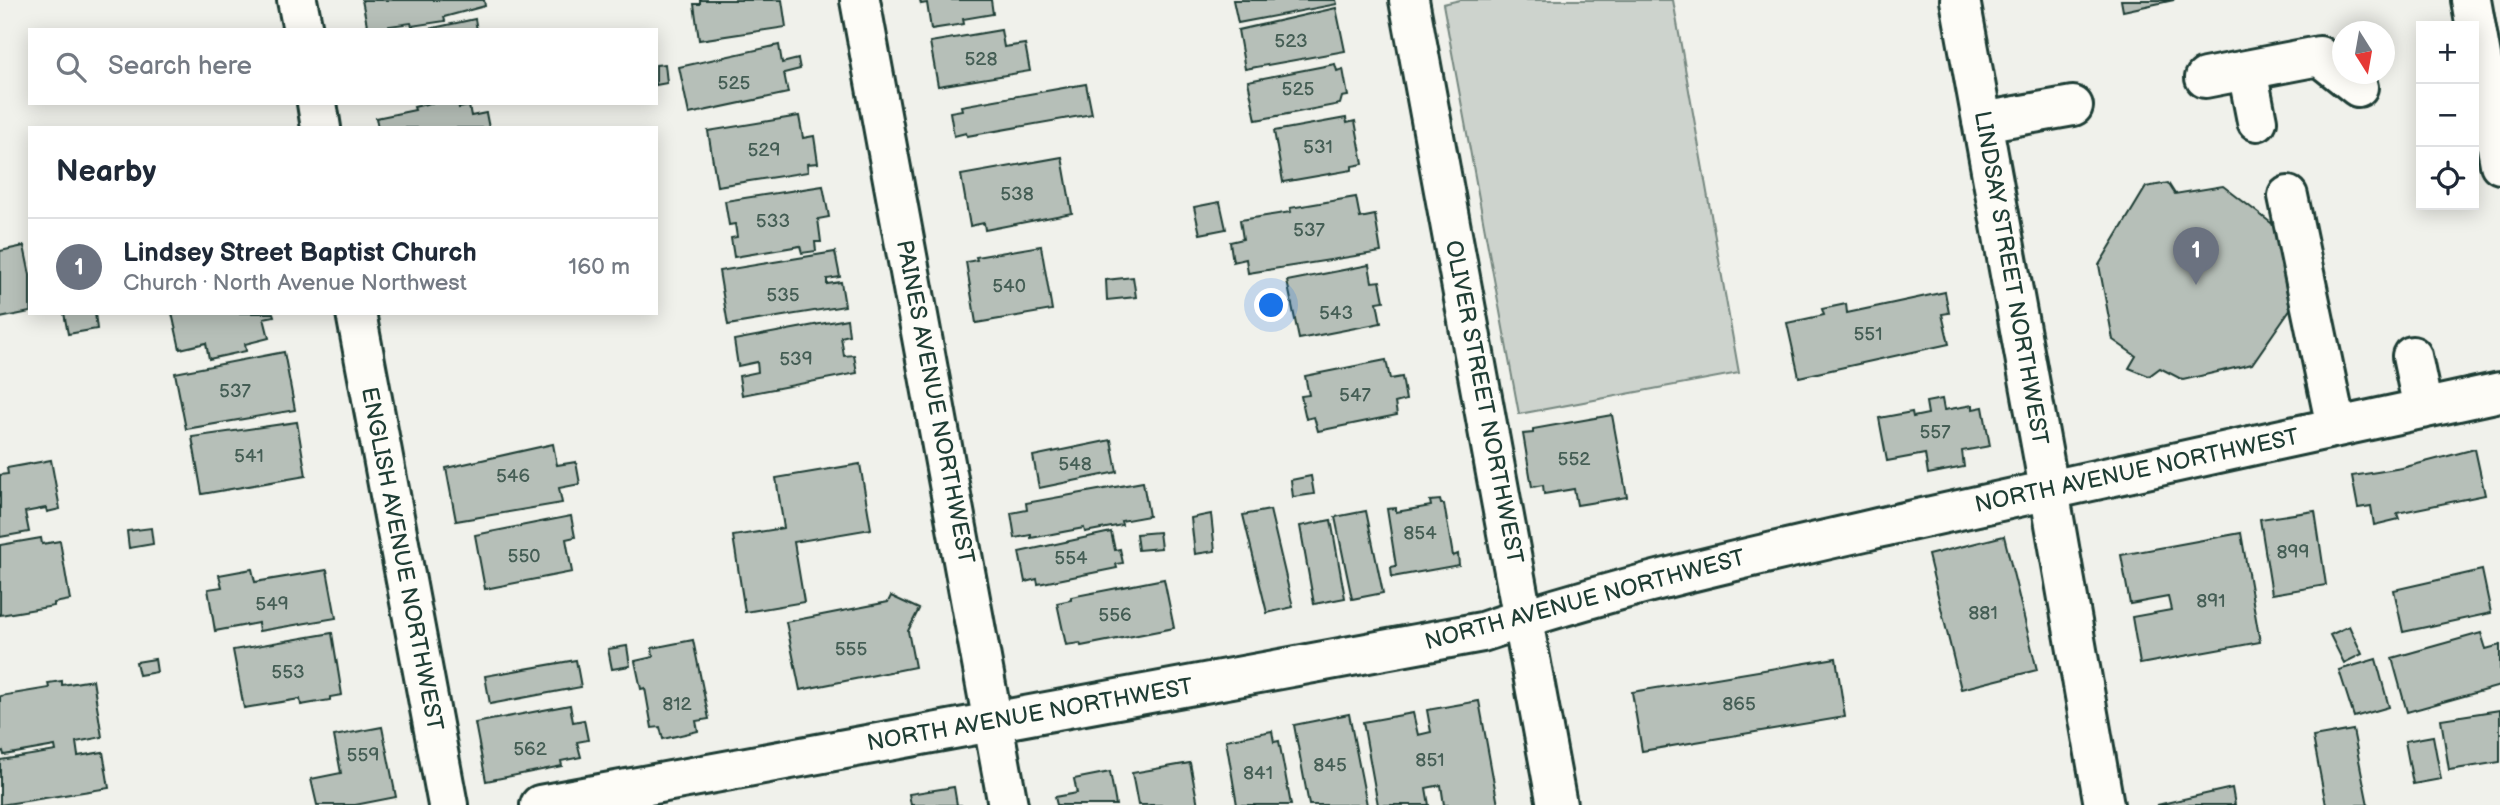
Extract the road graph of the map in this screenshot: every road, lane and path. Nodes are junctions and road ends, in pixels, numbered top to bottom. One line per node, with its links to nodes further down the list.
1 (298, 0): 6 (street)
2 (860, 0): 24 (street, PAINES AVENUE NORTHWEST)
3 (1409, 0): 23 (street, OLIVER STREET NORTHWEST)
4 (1960, 0): 13 (street, LINDSAY STREET NORTHWEST)
5 (2471, 0): 15 (street)
6 (303, 28)
7 (2247, 70): 8 (street); 9 (street); 12 (street)
8 (2204, 78)
9 (2358, 87)
10 (317, 105): 14 (street)
11 (2073, 106): 13 (street)
12 (2257, 121)
13 (1982, 122): 22 (street, LINDSAY STREET NORTHWEST)
14 (321, 126)
15 (2500, 164)
16 (2288, 196): 21 (street)
17 (356, 315): 26 (street, ENGLISH AVENUE NORTHWEST)
18 (2412, 356): 20 (street)
19 (2500, 392): 20 (street, NORTH AVENUE NORTHWEST)
20 (2423, 409): 21 (street, NORTH AVENUE NORTHWEST)
21 (2336, 428): 22 (street, NORTH AVENUE NORTHWEST)
22 (2049, 489): 23 (street, NORTH AVENUE NORTHWEST); 25 (street, LINDSAY STREET NORTHWEST)
23 (1524, 618): 24 (street, NORTH AVENUE NORTHWEST); 29 (street, OLIVER STREET NORTHWEST)
24 (993, 722): 27 (street, NORTH AVENUE NORTHWEST); 28 (street, PAINES AVENUE NORTHWEST)
25 (2097, 804)
26 (448, 805)
27 (540, 805)
28 (1008, 805)
29 (1557, 805)

